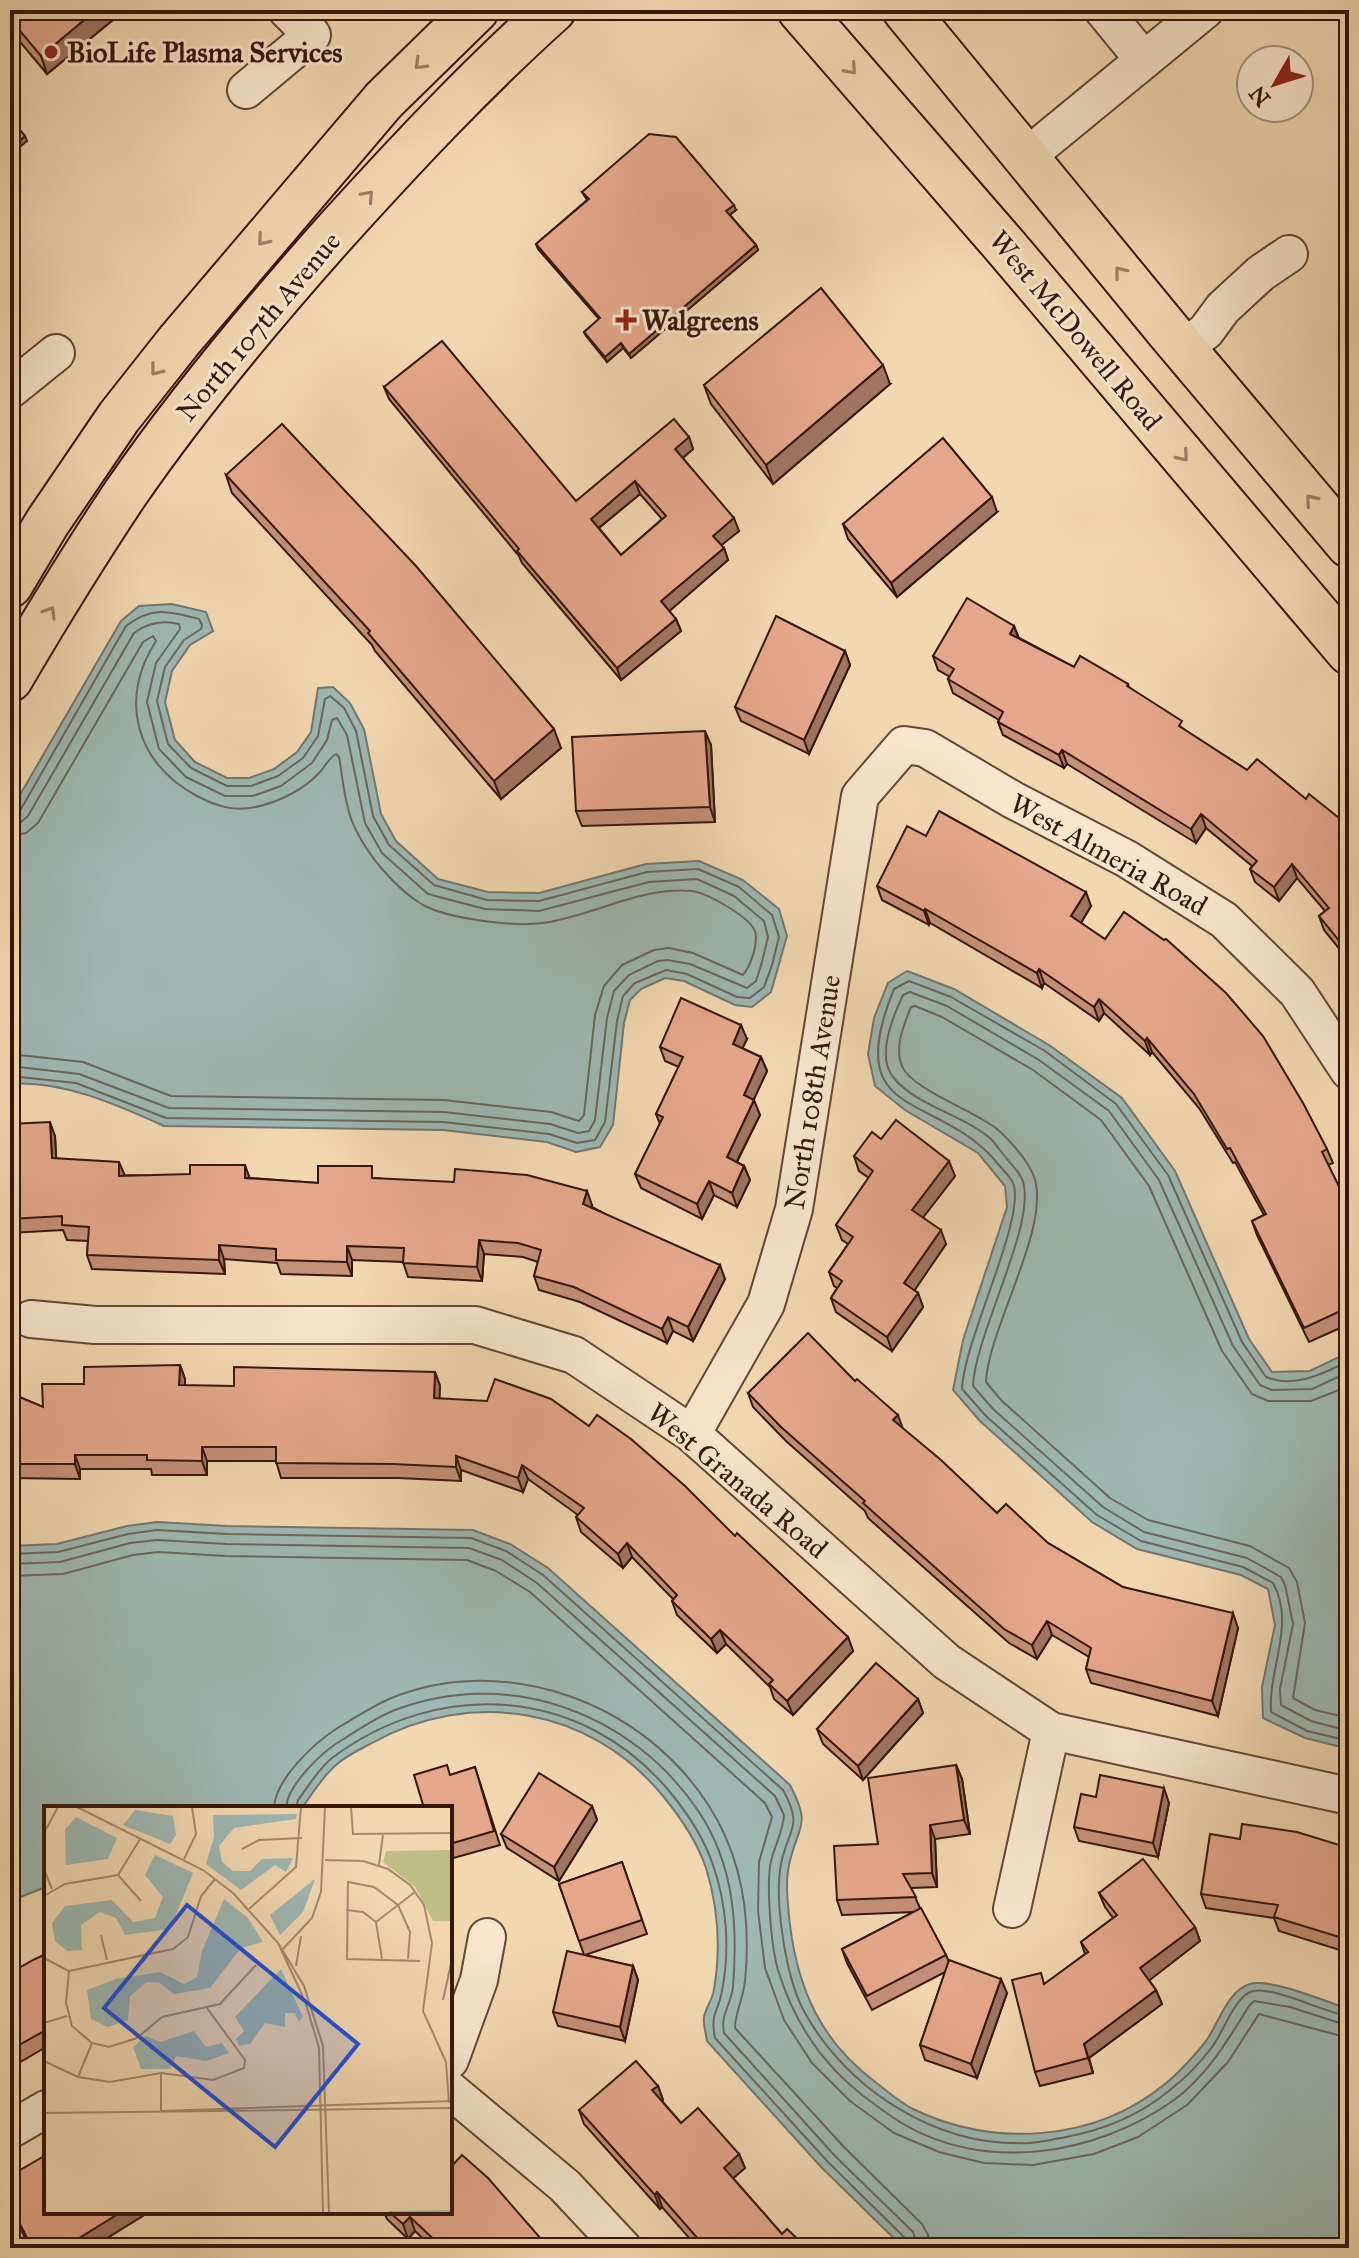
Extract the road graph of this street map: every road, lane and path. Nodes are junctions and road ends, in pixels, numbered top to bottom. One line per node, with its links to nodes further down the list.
1 (287, 10): 9 (street)
2 (476, 10): 16 (main road, North 107th Avenue, one-way to 16)
3 (553, 10): 18 (main road, North 107th Avenue, one-way to 3)
4 (800, 10): 17 (main road, West McDowell Road, one-way to 17)
5 (905, 10): 10 (main road)
6 (1103, 10): 8 (street)
7 (1205, 10): 8 (street)
8 (1144, 60): 10 (street)
9 (246, 90)
10 (1026, 157): 12 (main road, one-way to 10)
11 (1289, 254): 12 (street)
12 (1183, 349): 15 (main road, one-way to 12)
13 (56, 353): 14 (street)
14 (10, 390)
15 (1349, 545)
16 (10, 585)
17 (1349, 652)
18 (10, 679)
19 (904, 745): 20 (street, West Almeria Road); 22 (street, North 108th Avenue)
20 (1349, 1071)
21 (31, 1319): 22 (street, West Granada Road)
22 (692, 1434): 23 (street, West Granada Road)
23 (1051, 1731): 24 (street, West Granada Road); 25 (street)
24 (1349, 1796)
25 (1012, 1909)
26 (487, 1937): 27 (street)
27 (452, 2054)
28 (452, 2092): 31 (street)
29 (44, 2110): 30 (street)
30 (10, 2130)
31 (623, 2248)

